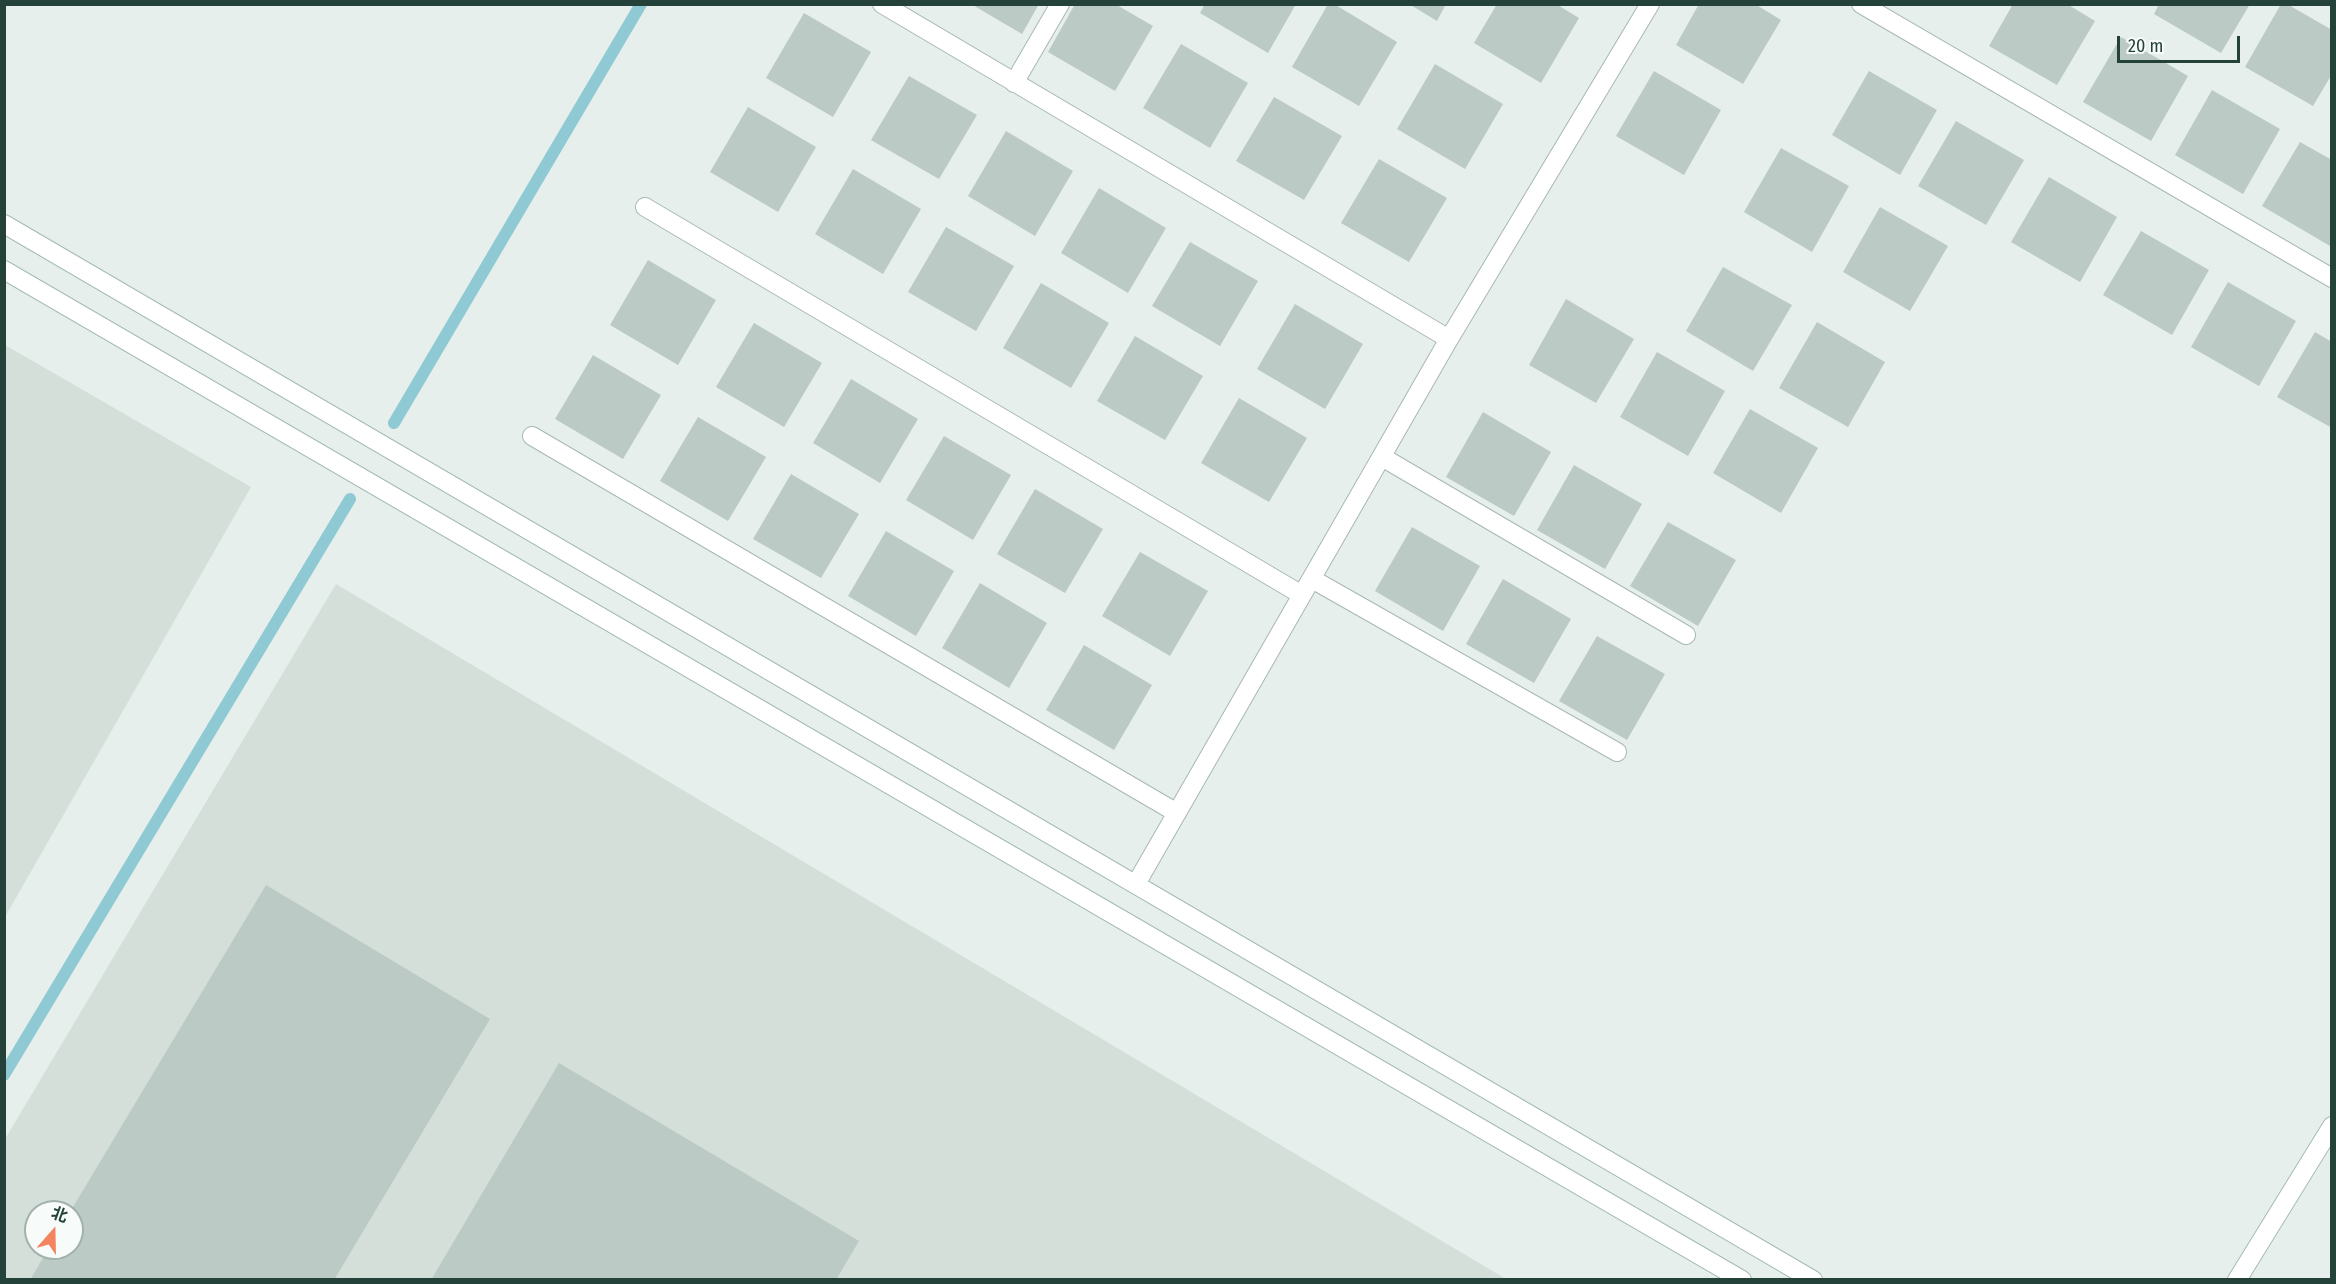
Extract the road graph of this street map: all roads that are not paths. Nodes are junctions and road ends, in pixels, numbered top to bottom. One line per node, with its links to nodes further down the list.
1 (882, 4): 5 (street)
2 (1060, 4): 5 (street)
3 (1650, 4): 10 (street)
4 (1861, 4): 9 (street)
5 (1014, 83): 10 (street)
6 (645, 207): 14 (street)
7 (4, 224): 18 (street)
8 (4, 270): 20 (street)
9 (2331, 278)
10 (1449, 339): 12 (street)
11 (532, 436): 17 (street)
12 (1382, 457): 13 (street); 15 (street)
13 (1312, 579): 14 (street); 16 (street)
14 (1302, 595): 17 (street)
15 (1686, 635)
16 (1617, 752)
17 (1177, 813): 18 (street)
18 (1136, 884): 21 (street)
19 (2331, 1126): 22 (street)
20 (1742, 1280)
21 (1813, 1280)
22 (2237, 1280)

